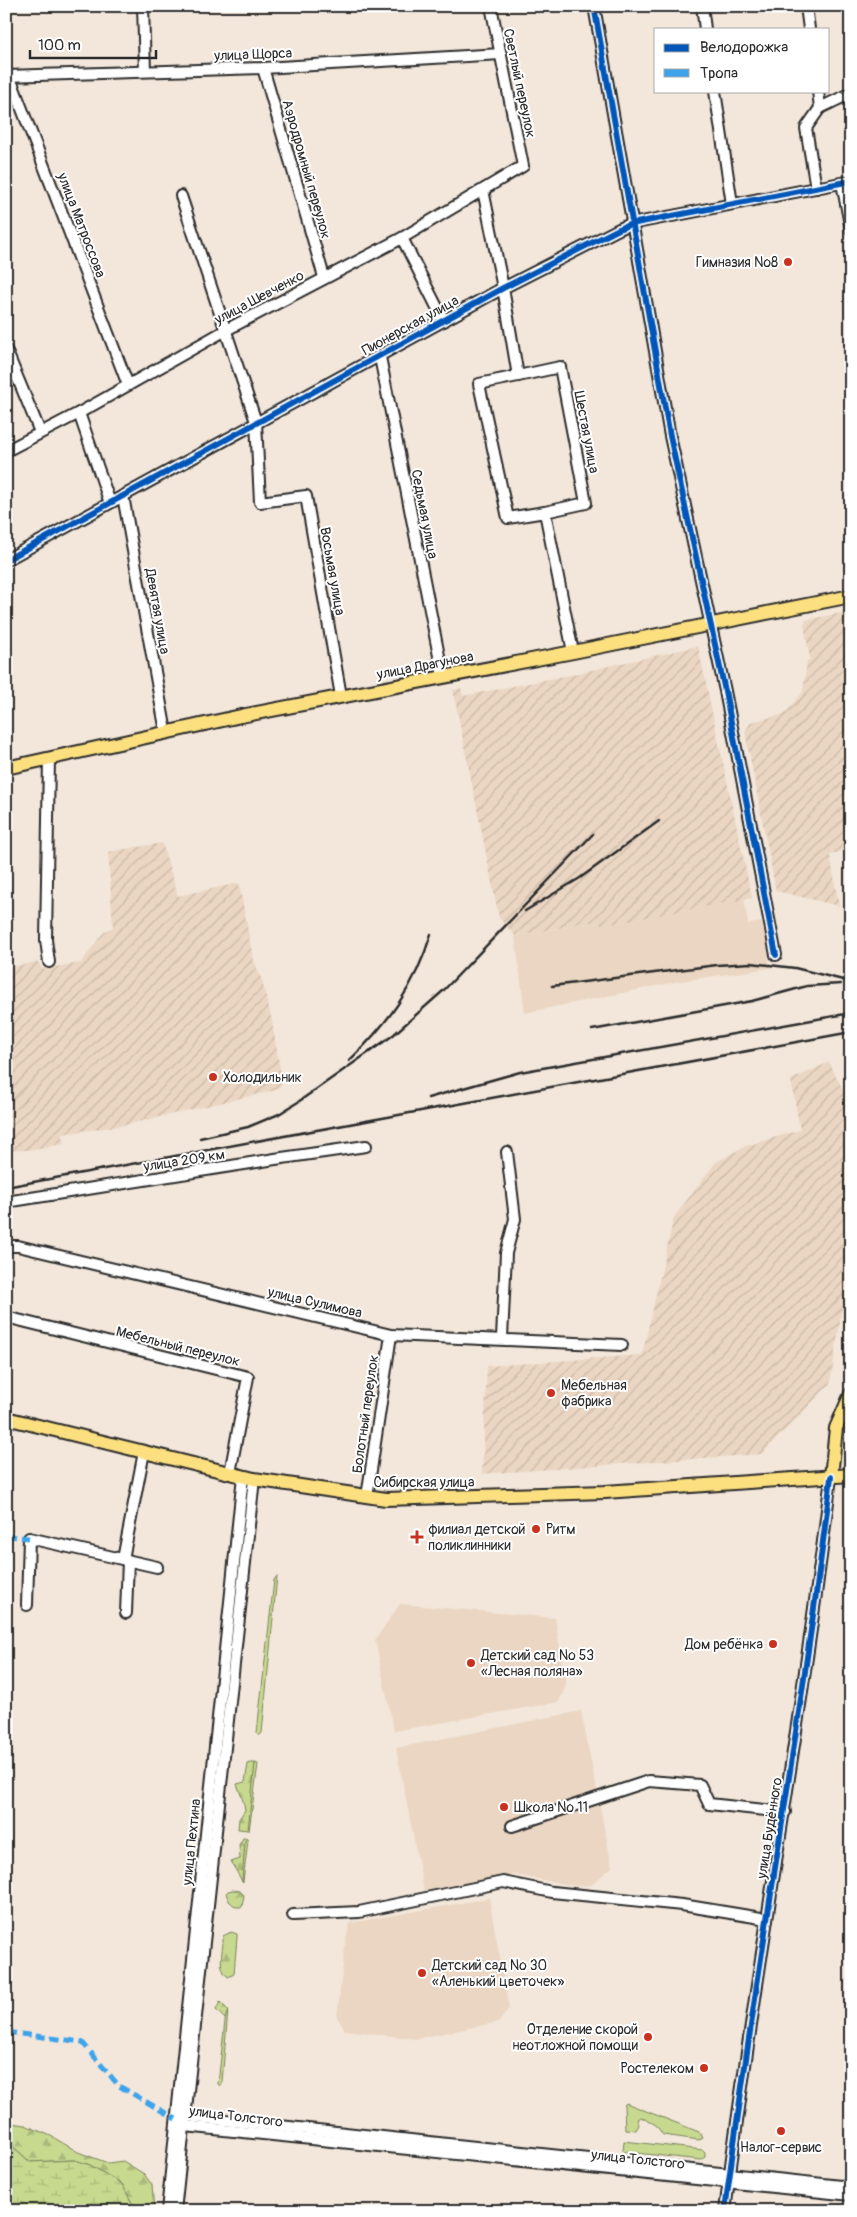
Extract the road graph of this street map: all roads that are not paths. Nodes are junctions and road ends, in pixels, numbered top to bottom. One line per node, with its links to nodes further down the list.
1 (143, 6): 10 (street)
2 (491, 6): 8 (street, Светлый переулок)
3 (594, 6): 22 (street)
4 (702, 6): 6 (street)
5 (806, 6): 7 (street)
6 (705, 28)
7 (809, 28)
8 (500, 54): 9 (street, улица Щорса); 16 (street, Светлый переулок)
9 (263, 68): 10 (street, улица Щорса); 25 (street, Аэродромный переулок)
10 (145, 71): 11 (street, улица Щорса)
11 (8, 76): 32 (street, улица Матроссова)
12 (715, 92): 21 (street)
13 (818, 92): 15 (street)
14 (851, 93): 15 (street)
15 (820, 108): 18 (street)
16 (523, 166): 19 (street, улица Шевченко)
17 (846, 182): 18 (street, Пионерская улица); 23 (street)
18 (816, 188): 21 (street, Пионерская улица)
19 (483, 190): 24 (street, улица Шевченко); 26 (street)
20 (181, 196): 28 (street)
21 (732, 204): 22 (street, Пионерская улица)
22 (631, 224): 26 (street, Пионерская улица); 42 (street)
23 (851, 230)
24 (402, 238): 25 (street, улица Шевченко); 27 (street)
25 (324, 277): 28 (street, улица Шевченко)
26 (503, 288): 27 (street, Пионерская улица); 31 (street)
27 (444, 321): 30 (street, Пионерская улица)
28 (226, 330): 32 (street, улица Шевченко); 34 (street)
29 (6, 350): 35 (street)
30 (380, 357): 34 (street, Пионерская улица); 44 (street, Седьмая улица)
31 (518, 376): 39 (street, Шестая улица); 39 (street, Шестая улица)
32 (128, 385): 33 (street, улица Шевченко)
33 (79, 413): 35 (street, улица Шевченко); 38 (street)
34 (256, 422): 37 (street, Пионерская улица); 45 (street, Восьмая улица)
35 (40, 432): 36 (street, улица Шевченко)
36 (6, 451)
37 (123, 496): 38 (street, Пионерская улица); 46 (street, Девятая улица)
38 (110, 503): 40 (street, Пионерская улица)
39 (545, 512): 43 (street)
40 (6, 560)
41 (851, 596): 42 (main road, улица Драгунова)
42 (710, 624): 43 (main road, улица Драгунова); 49 (street)
43 (573, 652): 44 (main road, улица Драгунова)
44 (443, 676): 45 (main road, улица Драгунова)
45 (341, 696): 46 (main road, улица Драгунова)
46 (166, 732): 47 (main road, улица Драгунова)
47 (49, 759): 48 (main road, улица Драгунова); 50 (street)
48 (6, 768)
49 (776, 955)
50 (49, 962)
51 (366, 1146): 53 (street, улица 209 км)
52 (507, 1152): 57 (street)
53 (6, 1202)
54 (6, 1246): 56 (street, улица Сулимова)
55 (6, 1317): 63 (street, Мебельный переулок)
56 (391, 1335): 57 (street, улица Сулимова); 65 (street, Болотный переулок)
57 (502, 1338): 58 (street, улица Сулимова)
58 (622, 1344)
59 (851, 1394): 64 (main road)
60 (6, 1418): 61 (main road, Сибирская улица)
61 (144, 1452): 63 (main road, Сибирская улица); 66 (street)
62 (851, 1475): 64 (main road, Сибирская улица)
63 (242, 1476): 65 (main road, Сибирская улица); 74 (street, улица Пехтина)
64 (831, 1477): 65 (main road, Сибирская улица); 70 (street, улица Будённого)
65 (367, 1497)
66 (125, 1559): 67 (street); 68 (street); 69 (street)
67 (157, 1567)
68 (27, 1605)
69 (126, 1614)
70 (785, 1812): 71 (street); 73 (street, улица Будённого)
71 (512, 1826)
72 (293, 1915): 73 (street)
73 (767, 1919): 75 (street, улица Будённого)
74 (182, 2120): 75 (street, улица Толстого); 78 (street, улица Пехтина); 79 (street, улица Пехтина)
75 (730, 2178): 76 (street, улица Толстого); 77 (street, улица Толстого); 80 (street, улица Будённого)
76 (851, 2186)
77 (851, 2196)
78 (167, 2211)
79 (175, 2211)
80 (725, 2211)

